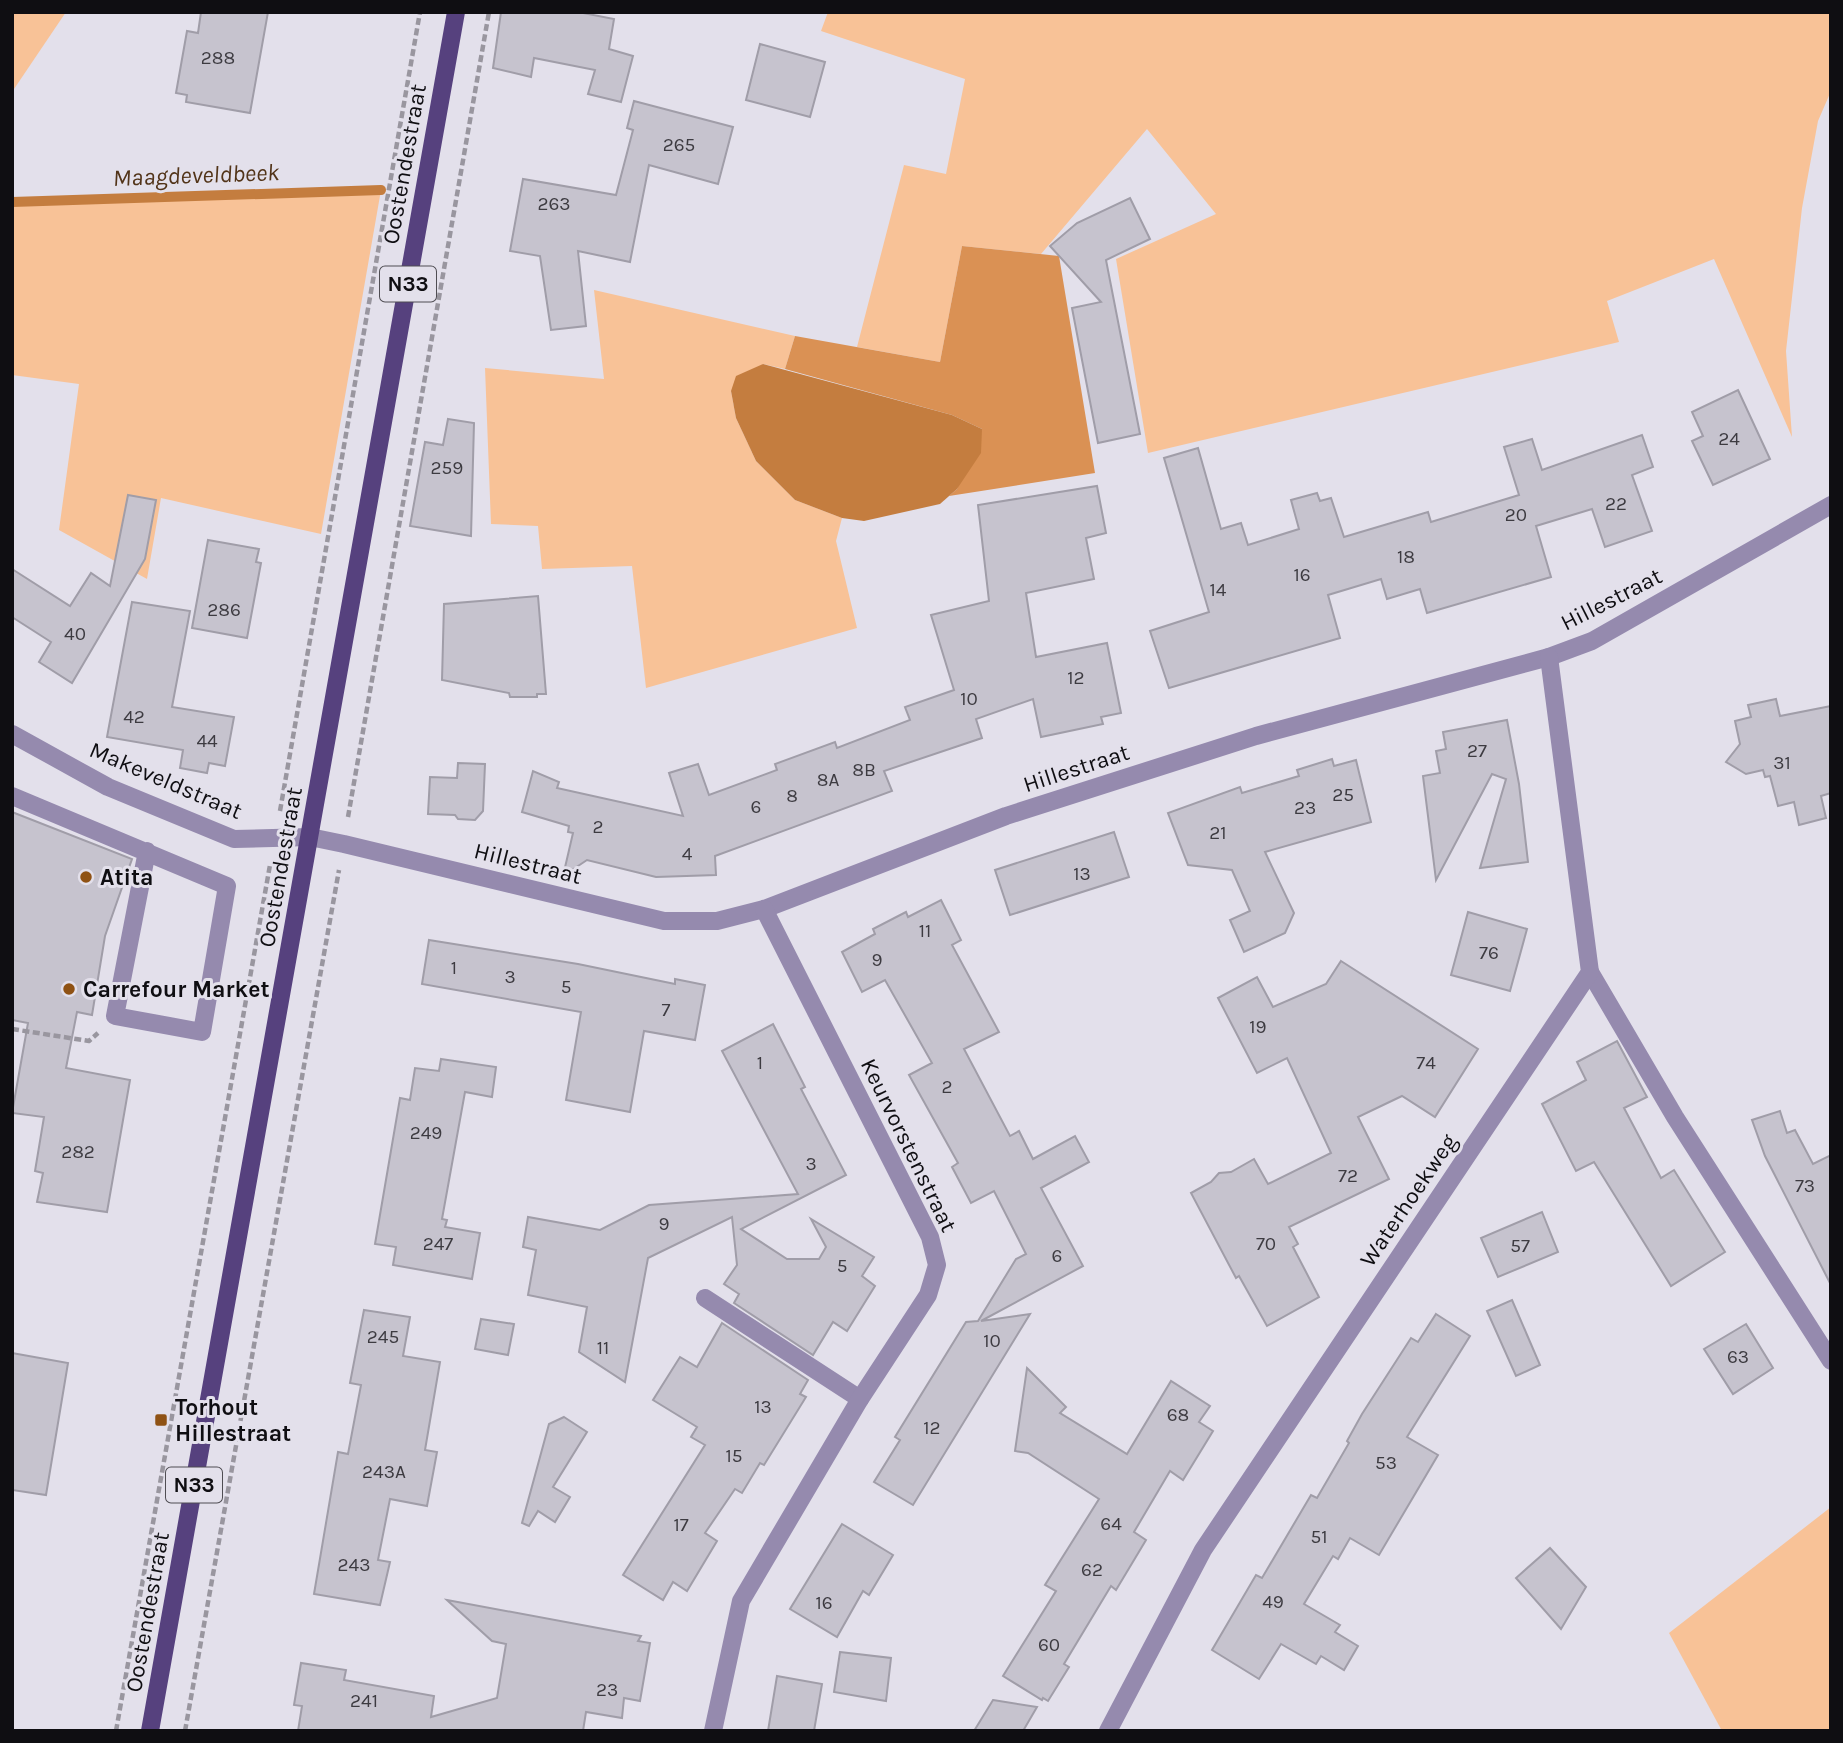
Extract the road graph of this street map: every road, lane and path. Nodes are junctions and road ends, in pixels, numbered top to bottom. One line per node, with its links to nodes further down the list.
1 (420, 12): 8 (path)
2 (456, 12): 7 (main road, Oostendestraat / N33)
3 (1831, 505): 4 (street, Hillestraat)
4 (1549, 657): 10 (street, Hillestraat); 11 (street)
5 (12, 734): 8 (street, Makeveldstraat)
6 (12, 796): 9 (street)
7 (310, 837): 8 (street, Makeveldstraat); 10 (street, Hillestraat); 18 (main road, Oostendestraat / N33)
8 (275, 838): 17 (path)
9 (147, 851): 12 (street); 12 (street)
10 (764, 909): 16 (street, Keurvorstenstraat)
11 (1590, 972): 15 (street); 20 (street, Waterhoekweg)
12 (115, 1016): 13 (path)
13 (12, 1029)
14 (705, 1298): 16 (street)
15 (1831, 1361)
16 (860, 1399): 19 (street, Keurvorstenstraat)
17 (116, 1731)
18 (150, 1731)
19 (713, 1731)
20 (1108, 1731)

